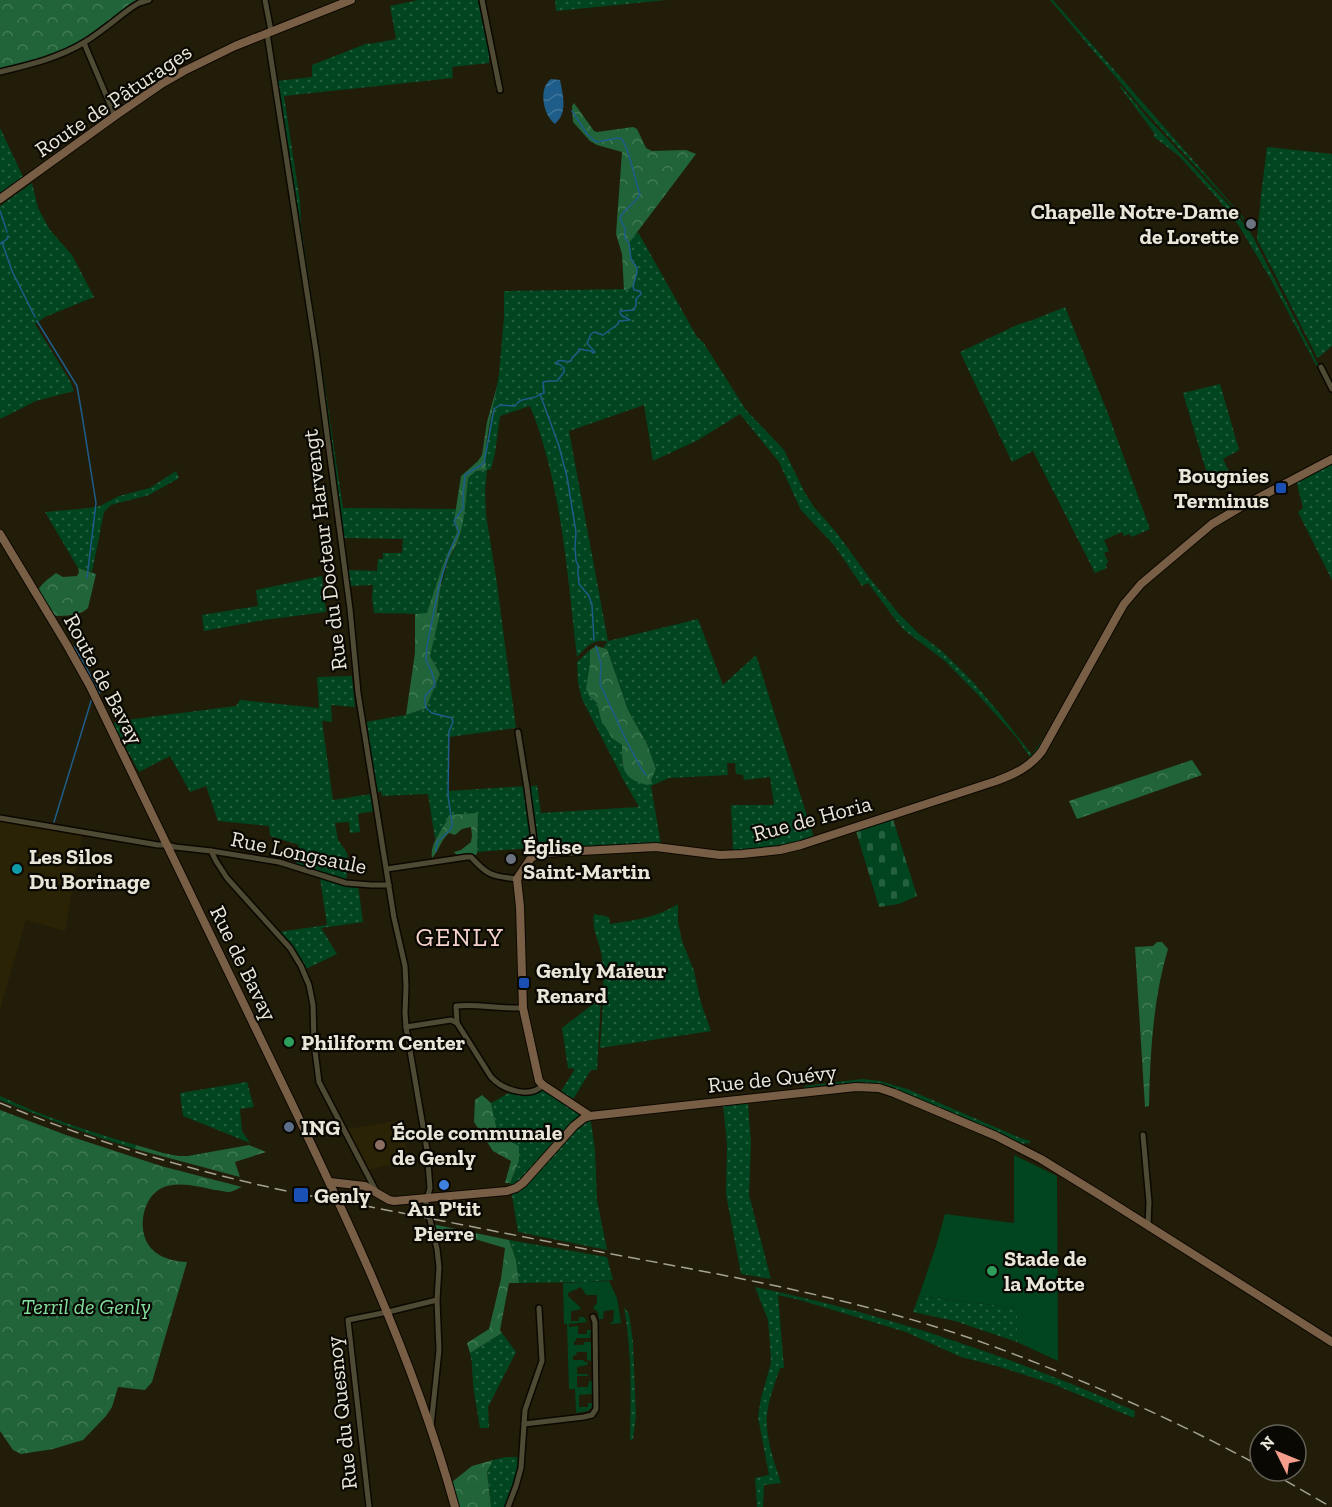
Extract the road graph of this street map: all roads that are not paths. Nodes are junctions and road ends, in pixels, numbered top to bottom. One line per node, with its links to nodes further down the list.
1 (149, 0): 6 (street)
2 (265, 0): 5 (street, Rue du Docteur Harvengt)
3 (351, 0): 5 (main road, Route de Pâturages)
4 (482, 0): 8 (street)
5 (269, 32): 9 (main road, Route de Pâturages); 20 (street, Rue du Docteur Harvengt)
6 (84, 43): 7 (street); 9 (street)
7 (0, 72)
8 (500, 90)
9 (115, 116): 10 (main road, Route de Pâturages)
10 (0, 198)
11 (1321, 368): 12 (street)
12 (1332, 389)
13 (1332, 459): 19 (main road, Rue de Horia)
14 (0, 534): 17 (main road, Route de Bavay)
15 (518, 732): 19 (street)
16 (0, 818): 17 (street, Rue Longsaule)
17 (167, 845): 18 (street, Rue Longsaule); 29 (main road, Rue de Bavay)
18 (211, 851): 22 (street, Rue Longsaule); 30 (street)
19 (538, 854): 21 (main road)
20 (387, 869): 21 (street); 22 (street, Rue du Docteur Harvengt)
21 (517, 879): 23 (main road)
22 (389, 885): 25 (street, Rue du Docteur Harvengt)
23 (522, 1008): 24 (street); 26 (main road)
24 (457, 1023): 25 (street); 26 (street)
25 (406, 1027): 31 (street, Rue du Docteur Harvengt)
26 (543, 1085): 27 (main road)
27 (590, 1116): 31 (main road); 32 (main road, Rue de Quévy)
28 (1143, 1135): 32 (street)
29 (330, 1182): 30 (main road); 35 (main road, Rue de Bavay)
30 (376, 1192): 31 (main road)
31 (427, 1199): 33 (street, Rue du Docteur Harvengt)
32 (1148, 1226): 37 (main road, Rue de Quévy)
33 (437, 1300): 35 (street); 39 (street, Rue du Docteur Harvengt)
34 (539, 1308): 38 (street)
35 (388, 1312): 39 (main road, Rue de Bavay); 40 (street, Rue du Quesnoy)
36 (593, 1317): 38 (street)
37 (1332, 1342)
38 (524, 1424): 42 (street)
39 (430, 1427): 41 (main road)
40 (369, 1507)
41 (454, 1507)
42 (508, 1507)

